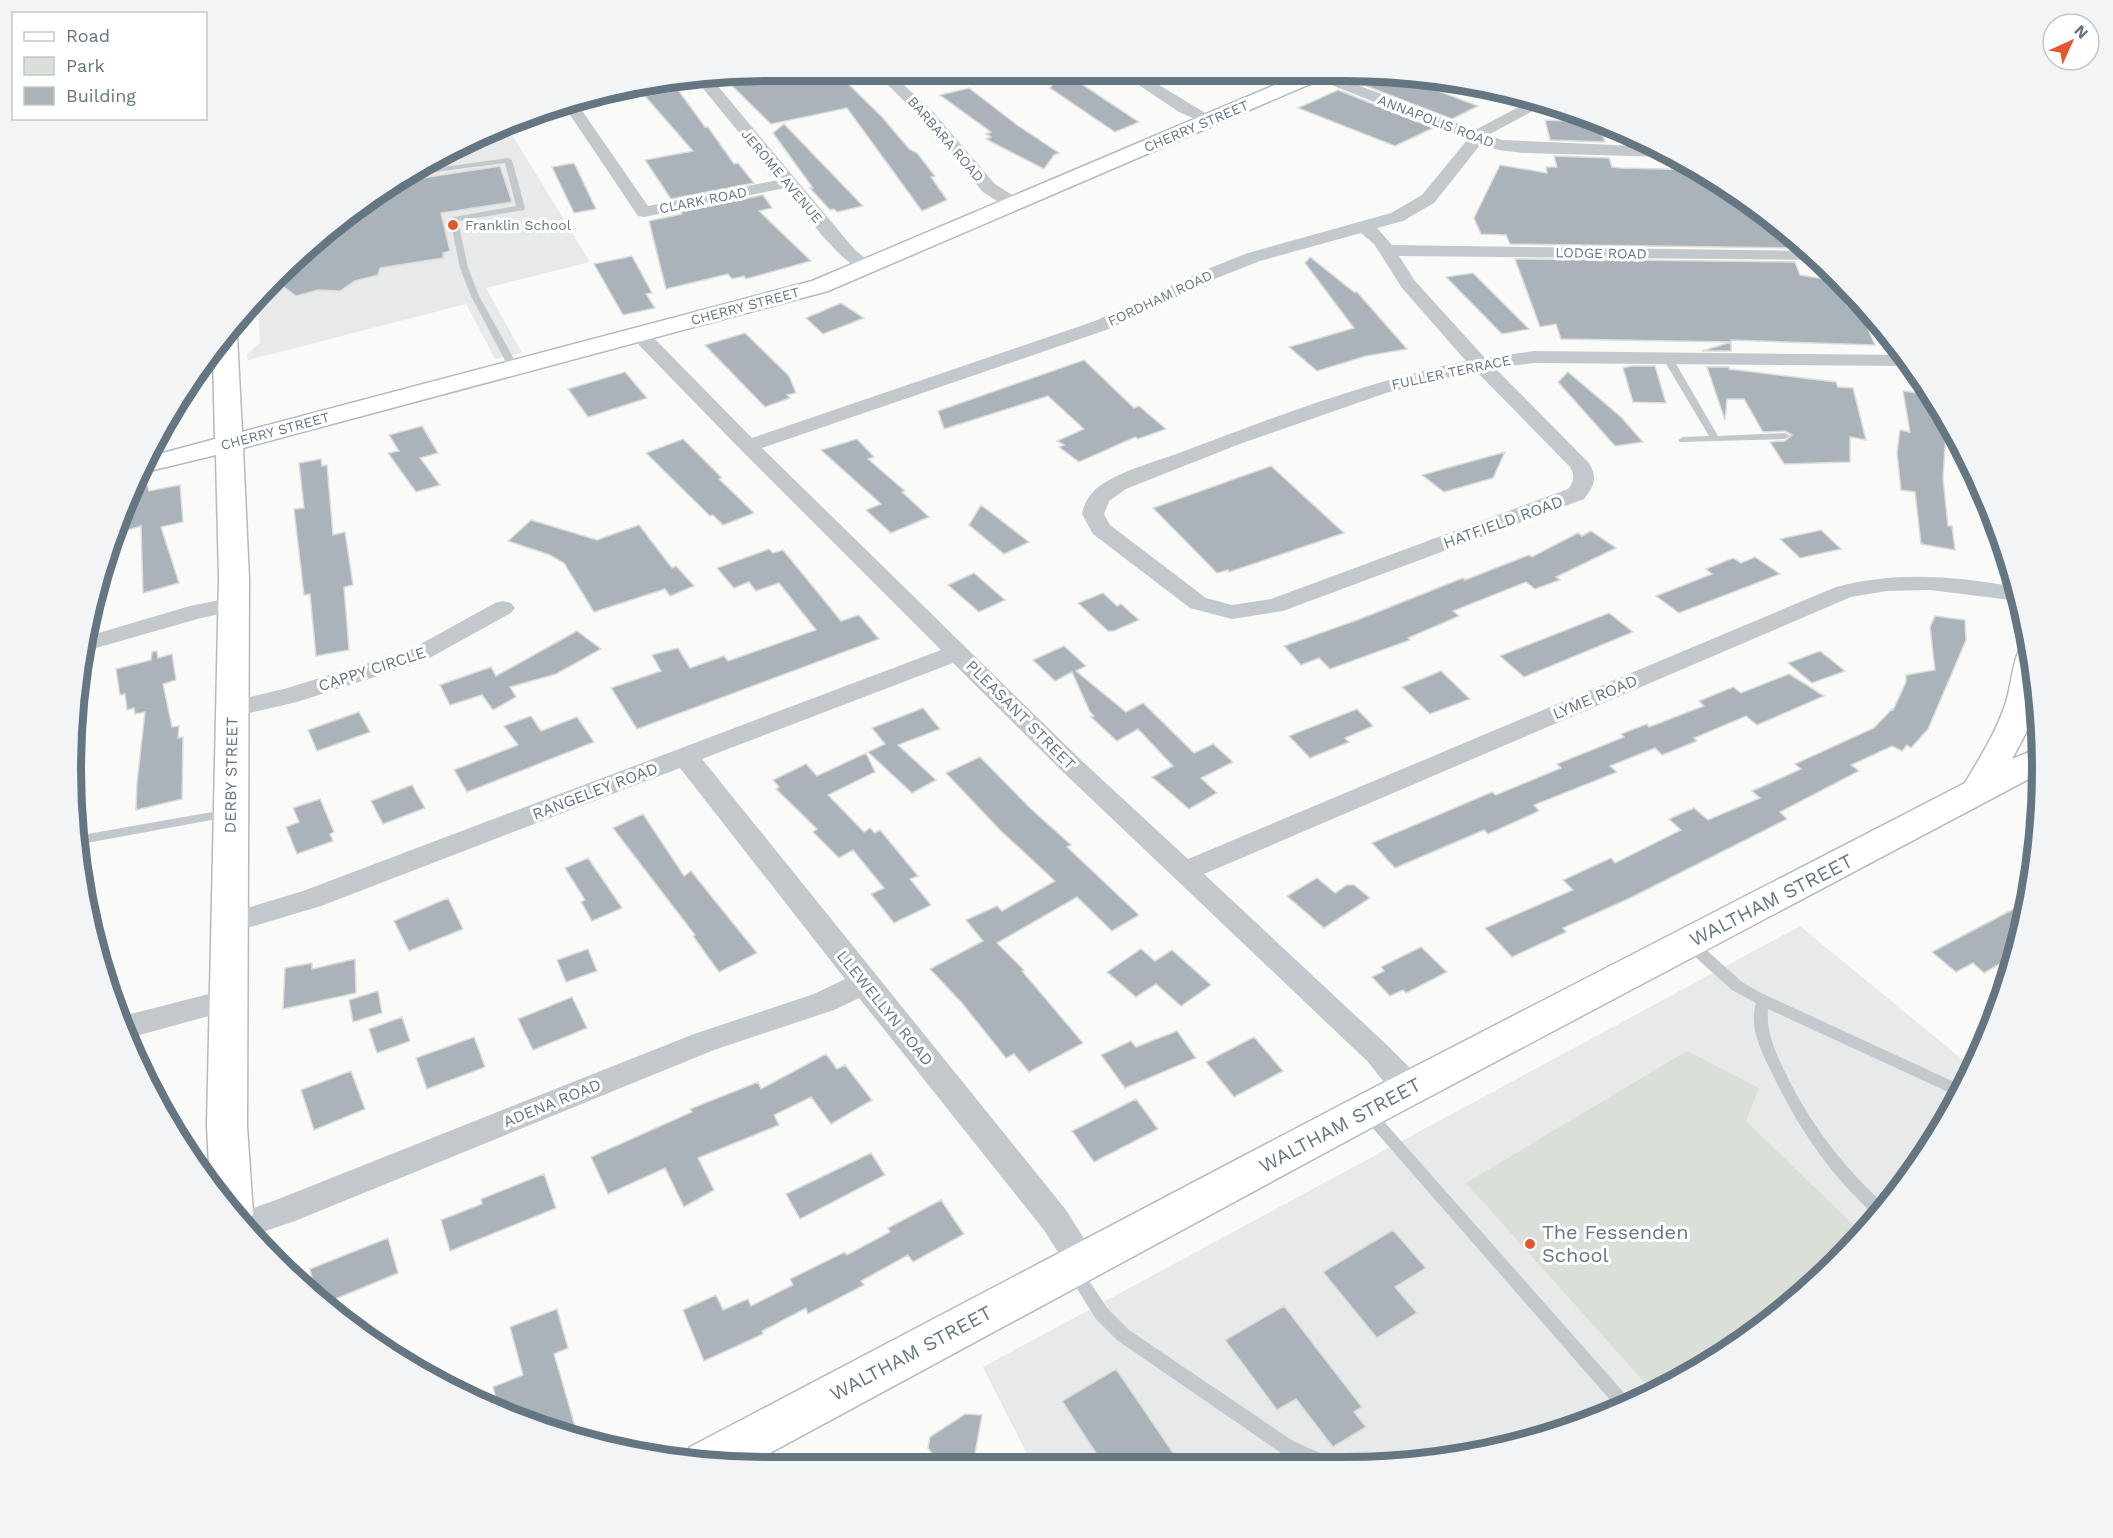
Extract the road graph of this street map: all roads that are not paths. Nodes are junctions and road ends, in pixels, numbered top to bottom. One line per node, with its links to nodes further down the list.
1 (893, 81): 13 (street, BARBARA ROAD)
2 (1143, 81): 8 (street)
3 (1299, 81): 8 (street, CHERRY STREET)
4 (1341, 81): 9 (street, ANNAPOLIS ROAD)
5 (707, 84): 12 (street, JEROME AVENUE)
6 (1530, 107): 9 (street, FORDHAM ROAD)
7 (574, 110): 12 (street, CLARK ROAD)
8 (1209, 120): 13 (street, CHERRY STREET)
9 (1477, 138): 10 (street, ANNAPOLIS ROAD); 14 (street, FORDHAM ROAD)
10 (1647, 151)
11 (429, 171): 23 (lane)
12 (787, 183): 17 (street, JEROME AVENUE)
13 (1014, 204): 17 (street, CHERRY STREET)
14 (1365, 227): 15 (street, HATFIELD ROAD); 28 (street, FORDHAM ROAD)
15 (1387, 250): 16 (street, LODGE ROAD); 22 (street, HATFIELD ROAD)
16 (1802, 256)
17 (867, 267): 18 (street, CHERRY STREET)
18 (640, 335): 23 (street, CHERRY STREET); 28 (street, PLEASANT STREET)
19 (225, 347): 27 (street, DERBY STREET)
20 (1667, 357): 21 (street, FULLER TERRACE); 22 (street, FULLER TERRACE); 25 (lane)
21 (1898, 362)
22 (1480, 365): 30 (street, FULLER TERRACE); 30 (street, HATFIELD ROAD)
23 (514, 368): 27 (street, CHERRY STREET)
24 (1785, 436): 25 (lane)
25 (1715, 438): 26 (lane)
26 (1683, 440)
27 (228, 444): 29 (street, CHERRY STREET); 32 (street, DERBY STREET)
28 (748, 446): 35 (street, PLEASANT STREET)
29 (153, 464)
30 (1138, 559)
31 (2009, 593): 43 (street, LYME ROAD)
32 (234, 604): 34 (street); 37 (street, DERBY STREET)
33 (503, 608): 37 (street, CAPPY CIRCLE)
34 (93, 642)
35 (958, 652): 38 (street, RANGELEY ROAD); 43 (street, PLEASANT STREET)
36 (2027, 685): 40 (street)
37 (232, 708): 41 (street, DERBY STREET)
38 (686, 757): 44 (street, RANGELEY ROAD); 46 (street, LLEWELLYN ROAD)
39 (2032, 763): 40 (street, WALTHAM STREET)
40 (1977, 791): 45 (street, WALTHAM STREET)
41 (230, 812): 42 (lane); 44 (street, DERBY STREET)
42 (85, 839)
43 (1185, 872): 50 (street, PLEASANT STREET)
44 (230, 923): 47 (street, DERBY STREET)
45 (1688, 942): 48 (lane); 50 (street, WALTHAM STREET)
46 (864, 983): 55 (street, ADENA ROAD); 56 (street, LLEWELLYN ROAD)
47 (228, 1000): 49 (street); 53 (street, DERBY STREET)
48 (1764, 1000): 51 (lane); 54 (lane)
49 (131, 1026)
50 (1410, 1088): 52 (street, WALTHAM STREET)
51 (1953, 1088)
52 (1366, 1111): 56 (street, WALTHAM STREET); 57 (lane)
53 (231, 1198)
54 (1876, 1206)
55 (251, 1222)
56 (1077, 1264): 58 (street, WALTHAM STREET); 59 (lane)
57 (1620, 1399)
58 (728, 1456)
59 (1295, 1457)

